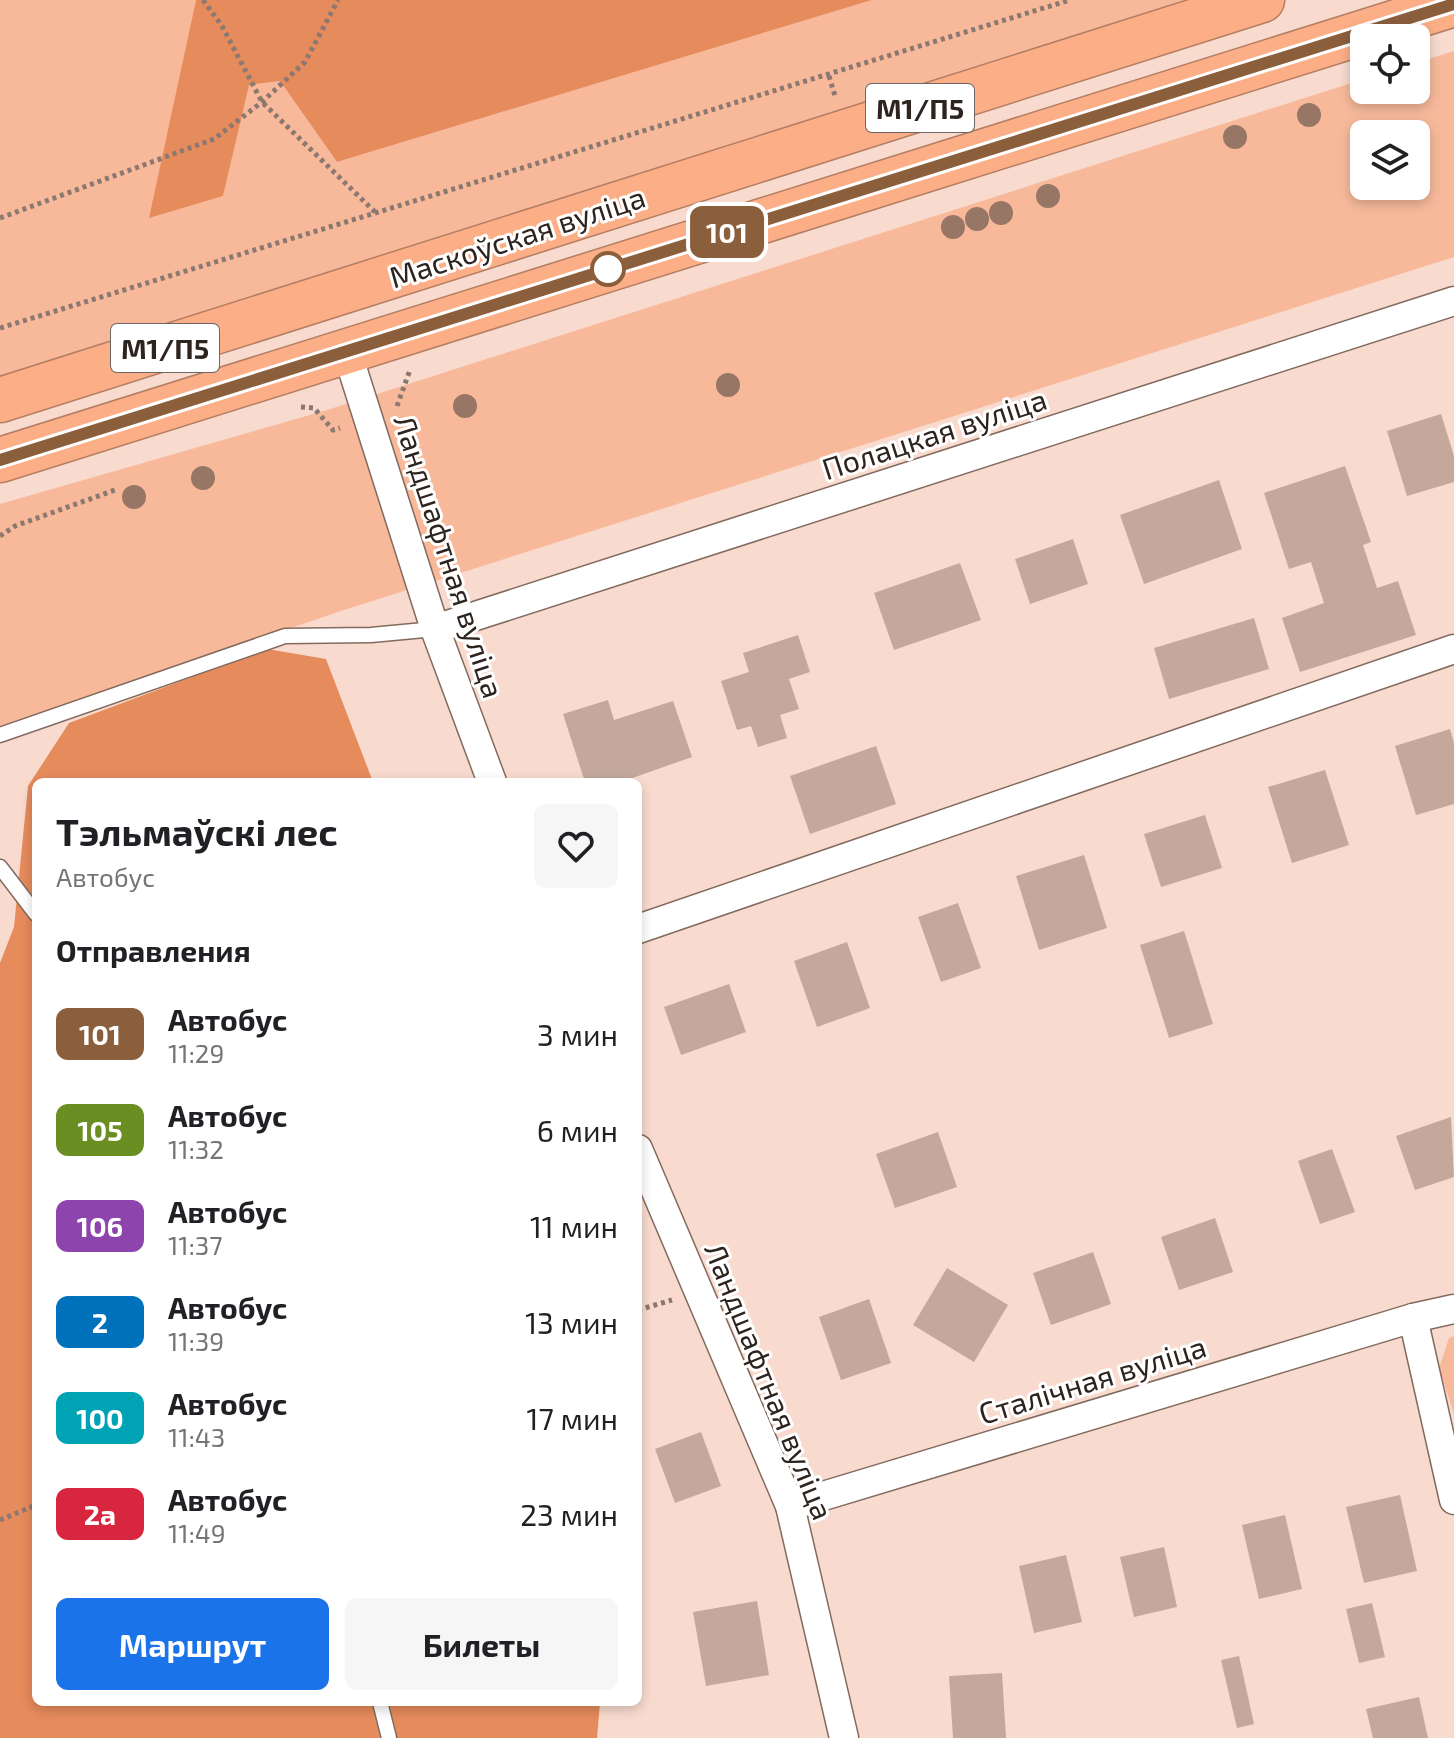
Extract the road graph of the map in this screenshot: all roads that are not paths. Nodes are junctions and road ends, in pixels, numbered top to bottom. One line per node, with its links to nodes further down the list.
1 (1262, 0): 3 (highway, Маскоўская вуліца / М1/П5)
2 (1454, 4): 5 (highway, Маскоўская вуліца / М1/П5)
3 (329, 296): 5 (highway); 6 (highway, Маскоўская вуліца / М1/П5)
4 (1454, 301): 8 (street, Полацкая вуліца)
5 (347, 352): 7 (highway, Маскоўская вуліца / М1/П5); 8 (street, Ландшафтная вуліца)
6 (0, 400)
7 (0, 460)
8 (435, 629): 10 (lane); 11 (street, Ландшафтная вуліца)
9 (1454, 649): 14 (street)
10 (0, 735)
11 (491, 778)
12 (0, 867): 13 (lane)
13 (32, 909)
14 (642, 928)
15 (642, 1158): 19 (street, Ландшафтная вуліца)
16 (1454, 1309): 17 (street, Сталічная вуліца)
17 (1413, 1318): 18 (street); 19 (street, Сталічная вуліца)
18 (1454, 1500)
19 (790, 1506): 22 (street, Ландшафтная вуліца)
20 (381, 1706): 21 (lane)
21 (389, 1738)
22 (844, 1738)

